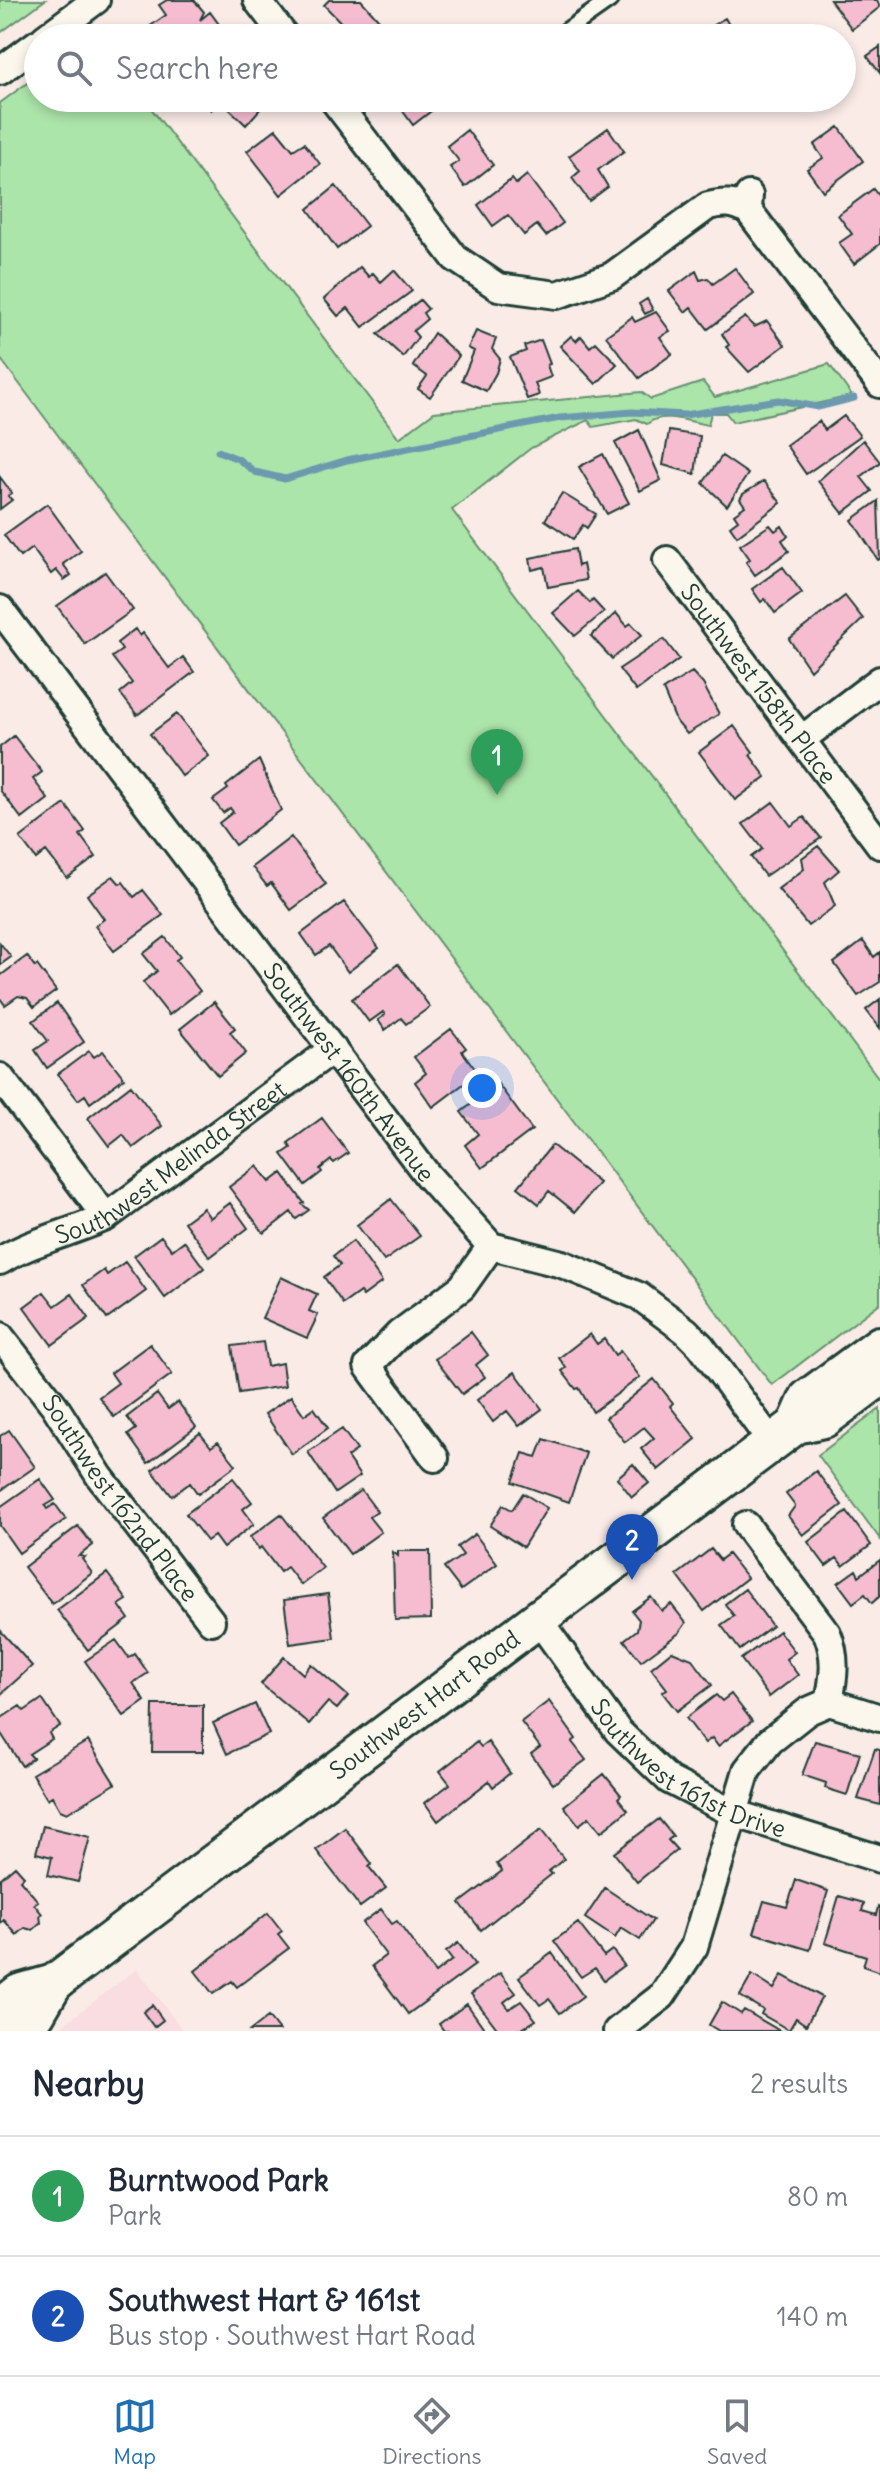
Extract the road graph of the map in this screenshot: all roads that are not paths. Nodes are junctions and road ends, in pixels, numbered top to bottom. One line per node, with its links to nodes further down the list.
1 (96, 0): 4 (street)
2 (257, 0): 5 (street)
3 (610, 0): 6 (lane)
4 (64, 24)
5 (275, 24)
6 (576, 24)
7 (24, 53): 8 (street)
8 (0, 71)
9 (343, 112): 10 (street)
10 (880, 384)
11 (667, 560): 14 (street, Southwest 158th Place)
12 (0, 609): 16 (street, Southwest 160th Avenue)
13 (880, 680): 14 (street)
14 (802, 739): 15 (street, Southwest 158th Place)
15 (880, 845)
16 (333, 1049): 18 (street, Southwest Melinda Street); 19 (street, Southwest 160th Avenue)
17 (0, 1077): 18 (street)
18 (106, 1217): 20 (street, Southwest Melinda Street)
19 (491, 1246): 24 (street); 25 (street)
20 (0, 1261)
21 (0, 1336): 28 (street, Southwest 162nd Place)
22 (880, 1345): 24 (main road, Southwest Hart Road)
23 (880, 1377): 24 (main road, Southwest Hart Road)
24 (784, 1434): 27 (main road, Southwest Hart Road)
25 (435, 1458)
26 (746, 1525): 29 (street)
27 (538, 1619): 31 (street, Southwest 161st Drive); 33 (main road, Southwest Hart Road)
28 (211, 1621)
29 (829, 1702): 30 (street); 31 (street)
30 (880, 1718)
31 (733, 1813): 32 (street, Southwest 161st Drive); 36 (street)
32 (880, 1859)
33 (54, 1983): 34 (main road, Southwest Hart Road); 35 (main road, Southwest Hart Road)
34 (0, 2008)
35 (14, 2031)
36 (617, 2031)

